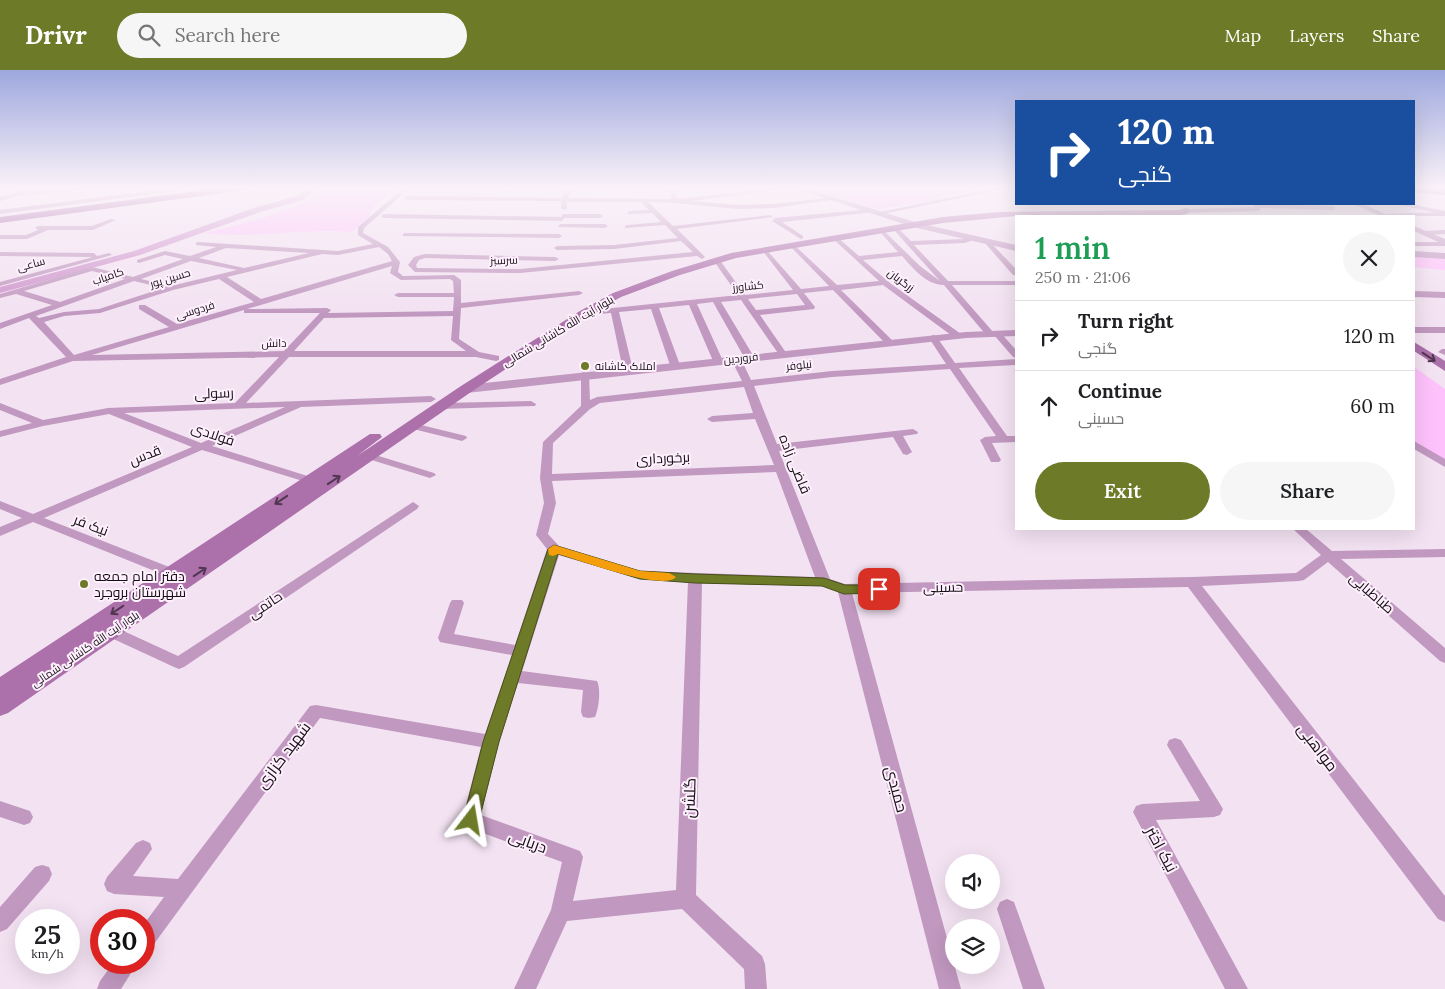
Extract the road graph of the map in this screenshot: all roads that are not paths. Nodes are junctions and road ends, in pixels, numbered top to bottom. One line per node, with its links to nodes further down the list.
1 (43, 230): 15 (street)
2 (361, 230): 25 (street)
3 (560, 230): 14 (street)
4 (674, 230): 18 (street)
5 (785, 230): 19 (street)
6 (872, 230): 19 (main road, بلوار آیت الله کاشانی شمالی)
7 (881, 230): 16 (main road, بلوار آیت الله کاشانی شمالی); 32 (street)
8 (906, 230): 21 (street)
9 (931, 230): 17 (street)
10 (1418, 230): 12 (street)
11 (1445, 232): 12 (street)
12 (1425, 233): 22 (street)
13 (405, 234): 14 (street)
14 (559, 236): 27 (street)
15 (0, 237)
16 (834, 238): 19 (main road, بلوار آیت الله کاشانی شمالی); 36 (street, زرگریان)
17 (974, 238): 20 (street); 21 (street)
18 (683, 239): 27 (street); 35 (street)
19 (797, 241): 29 (main road, بلوار آیت الله کاشانی شمالی); 35 (main road, بلوار آیت الله کاشانی شمالی); 51 (street)
20 (987, 242): 28 (street); 42 (street)
21 (910, 243): 47 (street)
22 (1445, 243): 24 (street)
23 (198, 244): 26 (street)
24 (1415, 244)
25 (380, 245): 30 (street); 39 (street)
26 (223, 247): 30 (street); 37 (street, کامیاب)
27 (557, 248): 40 (street)
28 (1015, 248)
29 (765, 250): 35 (main road, بلوار آیت الله کاشانی شمالی); 53 (street)
30 (319, 253): 41 (street, حسین پور)
31 (0, 254): 49 (street, ساعی)
32 (904, 254): 36 (street); 47 (street)
33 (1415, 254): 34 (street)
34 (1445, 256)
35 (707, 258): 40 (street, سرسبز); 60 (street); 72 (main road, بلوار آیت الله کاشانی شمالی); 94 (main road, بلوار آیت الله کاشانی شمالی)
36 (857, 258): 46 (street, زرگریان)
37 (190, 259): 38 (street); 41 (street); 45 (street, کامیاب)
38 (139, 262)
39 (396, 262): 43 (street); 62 (street, فردوسی)
40 (554, 264): 43 (street, سرسبز); 43 (street, سرسبز)
41 (248, 270): 44 (street, حسین پور)
42 (1015, 272)
43 (453, 274): 57 (street)
44 (220, 276): 50 (street, حسین پور); 62 (street)
45 (134, 278): 50 (street); 52 (street); 64 (street, کامیاب)
46 (884, 283): 51 (street, کشاورز); 83 (street, زرگریان)
47 (946, 283): 48 (street); 82 (street)
48 (1015, 283)
49 (1, 284)
50 (171, 288): 70 (street, حسین پور)
51 (836, 289): 53 (street, کشاورز); 85 (street)
52 (14, 292): 59 (street); 64 (street)
53 (800, 292): 60 (street, کشاورز); 73 (street)
54 (578, 293): 67 (street)
55 (1415, 294): 58 (street)
56 (398, 295): 57 (street)
57 (458, 295): 67 (street, دانش)
58 (1445, 295)
59 (0, 296)
60 (744, 297): 61 (street, کشاورز); 73 (street)
61 (716, 300): 63 (street, کشاورز); 92 (street)
62 (260, 302): 69 (street, فردوسی)
63 (692, 302): 66 (street, کشاورز); 96 (street)
64 (60, 304): 70 (street); 74 (street, کامیاب)
65 (142, 306): 77 (street)
66 (654, 306): 68 (street, کشاورز); 98 (street)
67 (456, 310): 71 (street); 89 (street, دانش)
68 (614, 310): 72 (street, کشاورز); 101 (street)
69 (230, 311): 71 (street); 77 (street, فردوسی)
70 (90, 312): 75 (street, حسین پور)
71 (324, 313): 88 (street)
72 (584, 313): 106 (main road, بلوار آیت الله کاشانی شمالی)
73 (755, 313): 90 (street)
74 (30, 315): 75 (street); 76 (street, کامیاب)
75 (38, 321): 93 (street)
76 (3, 323)
77 (176, 327): 93 (street, فردوسی)
78 (1445, 330): 79 (street)
79 (1415, 332)
80 (1015, 333): 82 (street, فروردین)
81 (1415, 333): 87 (main road)
82 (994, 334): 83 (street, فروردین); 91 (street)
83 (958, 336): 84 (street, فروردین)
84 (933, 338): 85 (street, فروردین); 99 (street)
85 (890, 343): 90 (street, فروردین)
86 (1415, 347): 100 (main road, one-way to 100)
87 (1444, 353)
88 (286, 354): 89 (street, دانش); 93 (street, دانش); 111 (street)
89 (476, 354): 94 (street, دانش)
90 (783, 354): 92 (street, فروردین)
91 (1015, 354)
92 (749, 357): 95 (street, فروردین)
93 (72, 358): 103 (street, فردوسی)
94 (496, 358): 105 (main road, بلوار آیت الله کاشانی شمالی)
95 (736, 359): 96 (street, فروردین); 104 (street, قاضی زاده)
96 (718, 361): 98 (street, فروردین)
97 (1012, 363): 99 (street, نیلوفر)
98 (675, 365): 101 (street, فروردین)
99 (952, 366): 104 (street, نیلوفر); 122 (street)
100 (1445, 367)
101 (628, 370): 102 (street, فروردین)
102 (584, 374): 106 (street, فروردین); 112 (street)
103 (0, 382)
104 (748, 383): 112 (street, نیلوفر); 114 (street, قاضی زاده)
105 (450, 387): 106 (main road); 107 (main road, بلوار آیت الله کاشانی شمالی)
106 (466, 389): 107 (main road, بلوار آیت الله کاشانی شمالی)
107 (436, 403): 108 (street, رسولی); 109 (street, رسولی); 117 (main road, بلوار آیت الله کاشانی شمالی); 134 (main road, بلوار آیت الله کاشانی شمالی)
108 (302, 404): 111 (street, رسولی); 125 (street, قدس)
109 (532, 404)
110 (0, 406): 116 (street)
111 (238, 406): 113 (street, رسولی)
112 (586, 407): 133 (street)
113 (108, 411): 116 (street, رسولی); 125 (street, فولادی)
114 (759, 416): 115 (street); 126 (street, قاضی زاده)
115 (712, 419)
116 (42, 423): 119 (street, رسولی)
117 (413, 426): 121 (street); 128 (main road, بلوار آیت الله کاشانی شمالی)
118 (913, 432): 120 (street)
119 (0, 434)
120 (896, 434): 126 (street); 127 (street)
121 (462, 438)
122 (1004, 440): 123 (street); 129 (street)
123 (1015, 440)
124 (1415, 445): 130 (street)
125 (203, 447): 134 (street, فولادی); 137 (street, قدس)
126 (773, 448): 131 (street, قاضی زاده)
127 (907, 452)
128 (369, 456): 132 (street); 140 (main road, بلوار آیت الله کاشانی شمالی, one-way to 128)
129 (995, 460)
130 (1445, 464)
131 (781, 468): 133 (street, برخورداری); 146 (street, قاضی زاده)
132 (430, 475)
133 (546, 478): 141 (street)
134 (310, 480): 140 (main road, بلوار آیت الله کاشانی شمالی, one-way to 140)
135 (0, 505): 137 (street, نیک فر)
136 (413, 506): 150 (street, حاتمی)
137 (32, 518): 139 (street, قدس); 144 (street, نیک فر)
138 (1300, 530): 143 (street, طباطبایی)
139 (0, 532)
140 (229, 543): 144 (main road, بلوار آیت الله کاشانی شمالی); 150 (main road, بلوار آیت الله کاشانی شمالی, one-way to 140)
141 (554, 549): 145 (street, حسینی); 151 (street, دریایی)
142 (1445, 553): 143 (street)
143 (1329, 556): 147 (street, حسینی); 152 (street, طباطبایی)
144 (172, 573): 154 (main road, بلوار آیت الله کاشانی شمالی, one-way to 154)
145 (695, 578): 146 (street, حسینی); 164 (street, گلشن)
146 (824, 582): 148 (street, حسینی)
147 (1192, 582): 148 (street, حسینی); 167 (street, مواهبی)
148 (844, 590): 174 (street, حمیدی)
149 (457, 603): 151 (street)
150 (112, 632): 155 (main road, بلوار آیت الله کاشانی شمالی)
151 (521, 651): 153 (street, دریایی)
152 (1445, 657)
153 (512, 676): 156 (street); 157 (street, دریایی)
154 (0, 688)
155 (0, 707)
156 (589, 712)
157 (491, 742): 163 (street, شهید کزازی); 166 (street, دریایی)
158 (1175, 745): 176 (street, نیک اختر)
159 (0, 809): 160 (street)
160 (24, 817)
161 (143, 849): 163 (street)
162 (42, 874): 168 (street)
163 (183, 889): 169 (street, شهید کزازی)
164 (686, 899): 166 (street); 173 (street)
165 (1007, 909): 175 (street)
166 (561, 912): 172 (street, دریایی)
167 (1445, 912)
168 (0, 922)
169 (155, 926)
170 (119, 974): 171 (street)
171 (108, 989)
172 (525, 989)
173 (756, 989)
174 (950, 989)
175 (1034, 989)
176 (1237, 989)

